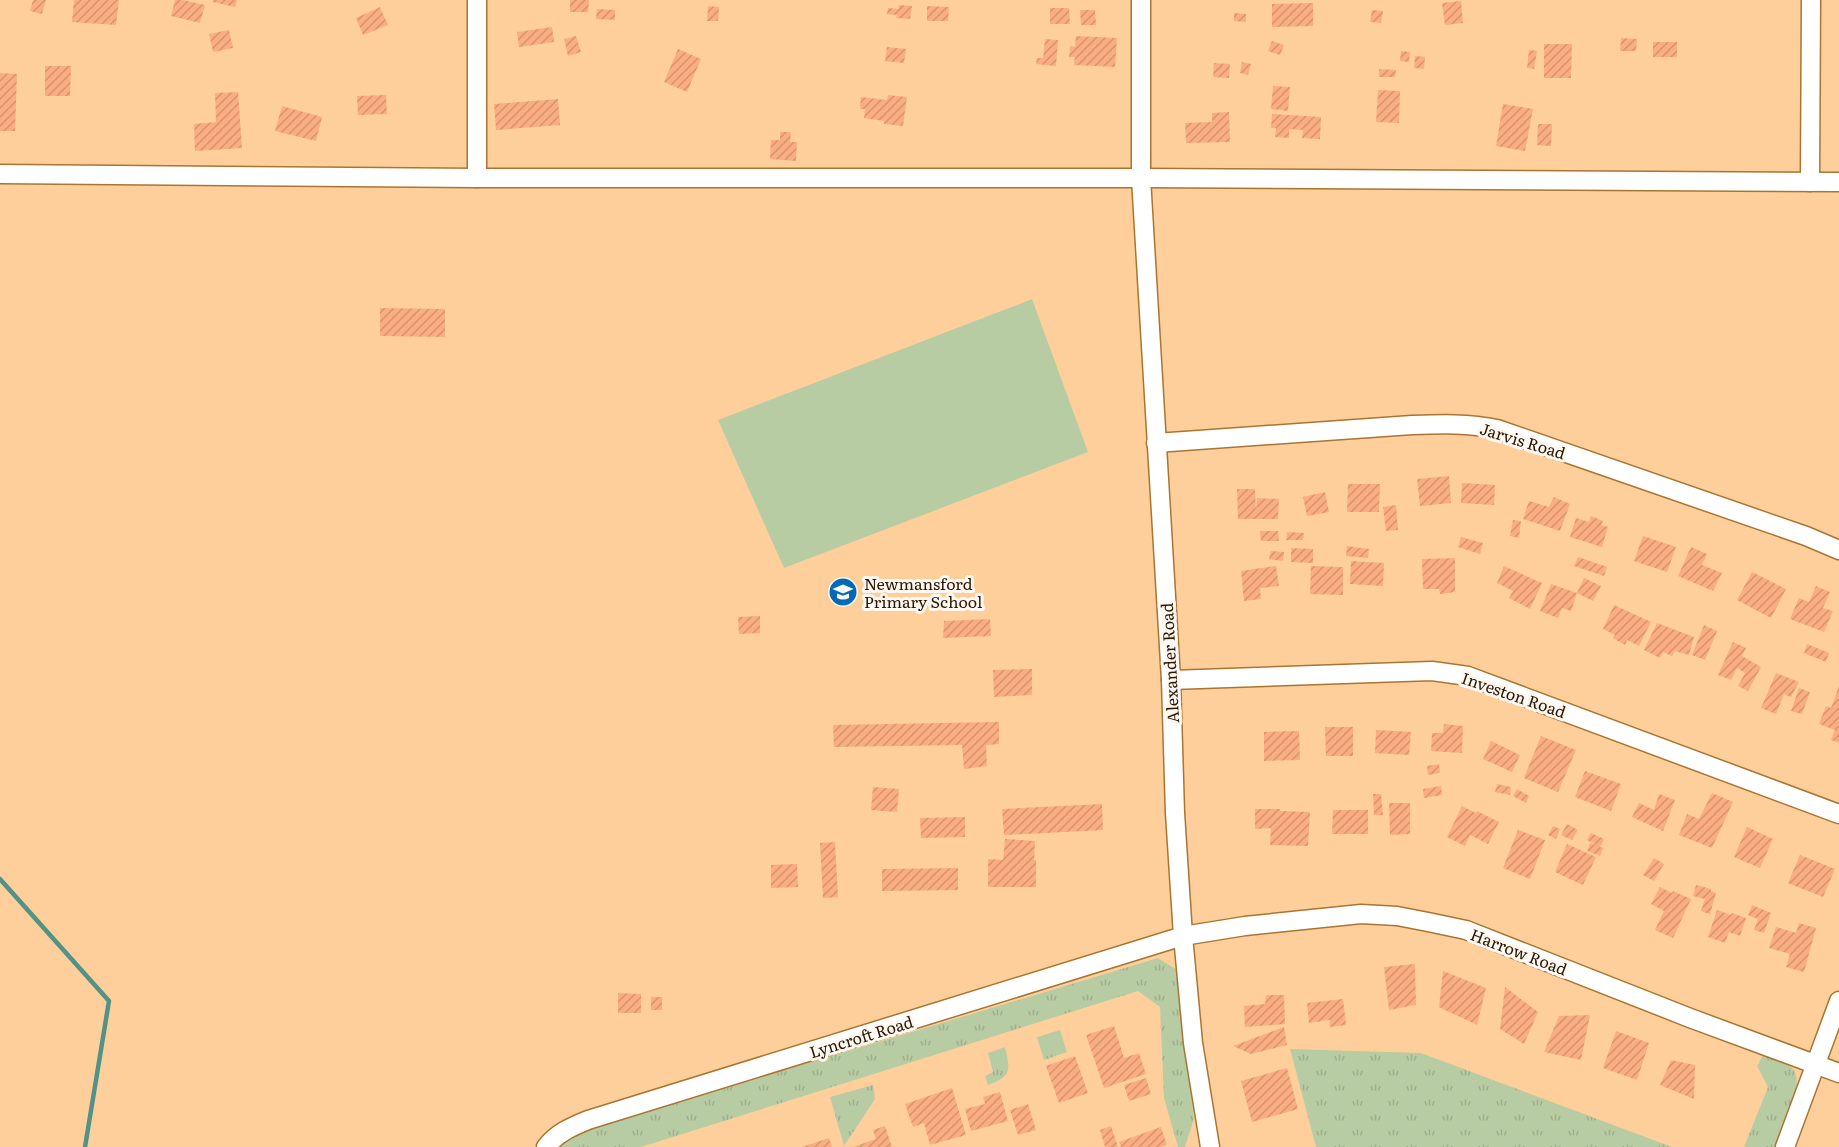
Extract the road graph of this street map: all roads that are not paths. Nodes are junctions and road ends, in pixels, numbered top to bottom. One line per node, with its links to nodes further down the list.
1 (477, 0): 5 (street)
2 (1141, 0): 6 (street, Alexander Road)
3 (1811, 0): 7 (street)
4 (0, 174): 5 (street)
5 (477, 178): 6 (street)
6 (1141, 178): 7 (street); 9 (street, Alexander Road)
7 (1810, 182): 8 (street)
8 (1839, 182)
9 (1156, 443): 10 (street, Jarvis Road); 11 (street, Alexander Road)
10 (1839, 550)
11 (1171, 680): 12 (street, Investon Road); 13 (street, Alexander Road)
12 (1839, 814)
13 (1183, 936): 15 (street, Harrow Road); 17 (street, Lyncroft Road); 18 (street, Alexander Road)
14 (1839, 1001): 15 (street)
15 (1816, 1064): 16 (street, Harrow Road); 19 (street)
16 (1839, 1073)
17 (546, 1147)
18 (1210, 1147)
19 (1785, 1147)

